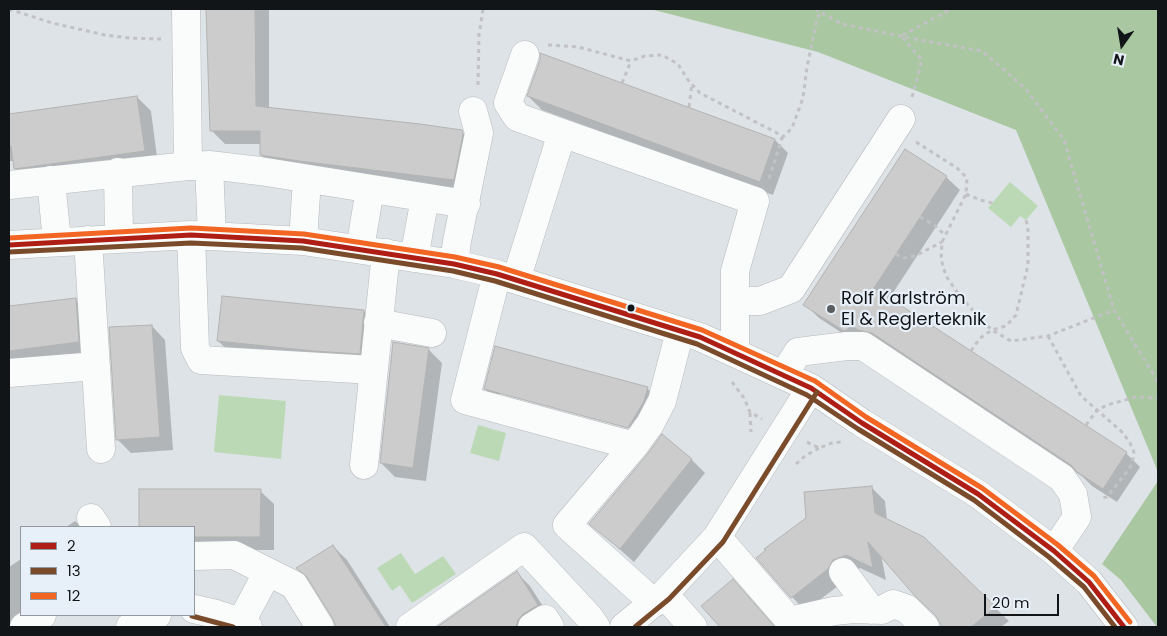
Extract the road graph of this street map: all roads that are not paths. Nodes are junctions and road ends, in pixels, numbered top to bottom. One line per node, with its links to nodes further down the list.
1 (186, 9): 6 (street)
2 (525, 55): 5 (street)
3 (476, 100): 13 (street)
4 (898, 124): 24 (street)
5 (562, 133): 23 (street); 24 (street)
6 (199, 165): 7 (street); 8 (street); 14 (street)
7 (118, 172): 9 (street); 15 (street)
8 (307, 178): 11 (street); 18 (street)
9 (51, 180): 10 (street); 17 (street)
10 (9, 184)
11 (370, 189): 12 (street); 20 (street)
12 (425, 198): 13 (street); 21 (street)
13 (466, 204): 22 (street)
14 (202, 235): 15 (street); 18 (street); 30 (street)
15 (119, 238): 16 (street)
16 (88, 240): 17 (street); 29 (street)
17 (57, 241): 19 (street)
18 (303, 241): 20 (street)
19 (9, 245)
20 (373, 251): 21 (street); 25 (street)
21 (414, 258): 22 (street)
22 (454, 264): 23 (street)
23 (507, 277): 26 (street); 34 (street)
24 (731, 292): 28 (street)
25 (378, 323): 27 (street); 30 (street)
26 (680, 331): 28 (street); 34 (street)
27 (432, 333)
28 (735, 352): 32 (street)
29 (96, 366): 31 (street); 35 (street)
30 (373, 370): 36 (street)
31 (9, 372)
32 (784, 374): 33 (street); 38 (street)
33 (811, 388): 37 (street); 38 (street)
34 (634, 446): 42 (street)
35 (101, 450)
36 (364, 465)
37 (717, 537): 42 (street); 46 (street)
38 (1054, 551): 57 (street)
39 (195, 556): 40 (street)
40 (266, 571): 47 (street); 49 (street)
41 (843, 572): 44 (street)
42 (659, 598): 54 (street); 55 (street)
43 (195, 610): 47 (street)
44 (871, 610): 46 (street); 56 (street)
45 (40, 616): 48 (street)
46 (792, 624)
47 (245, 625)
48 (24, 627)
49 (320, 627)
50 (410, 627): 53 (street)
51 (532, 627): 52 (street)
52 (550, 627)
53 (596, 627)
54 (624, 627)
55 (693, 627)
56 (925, 627)
57 (1124, 627)

